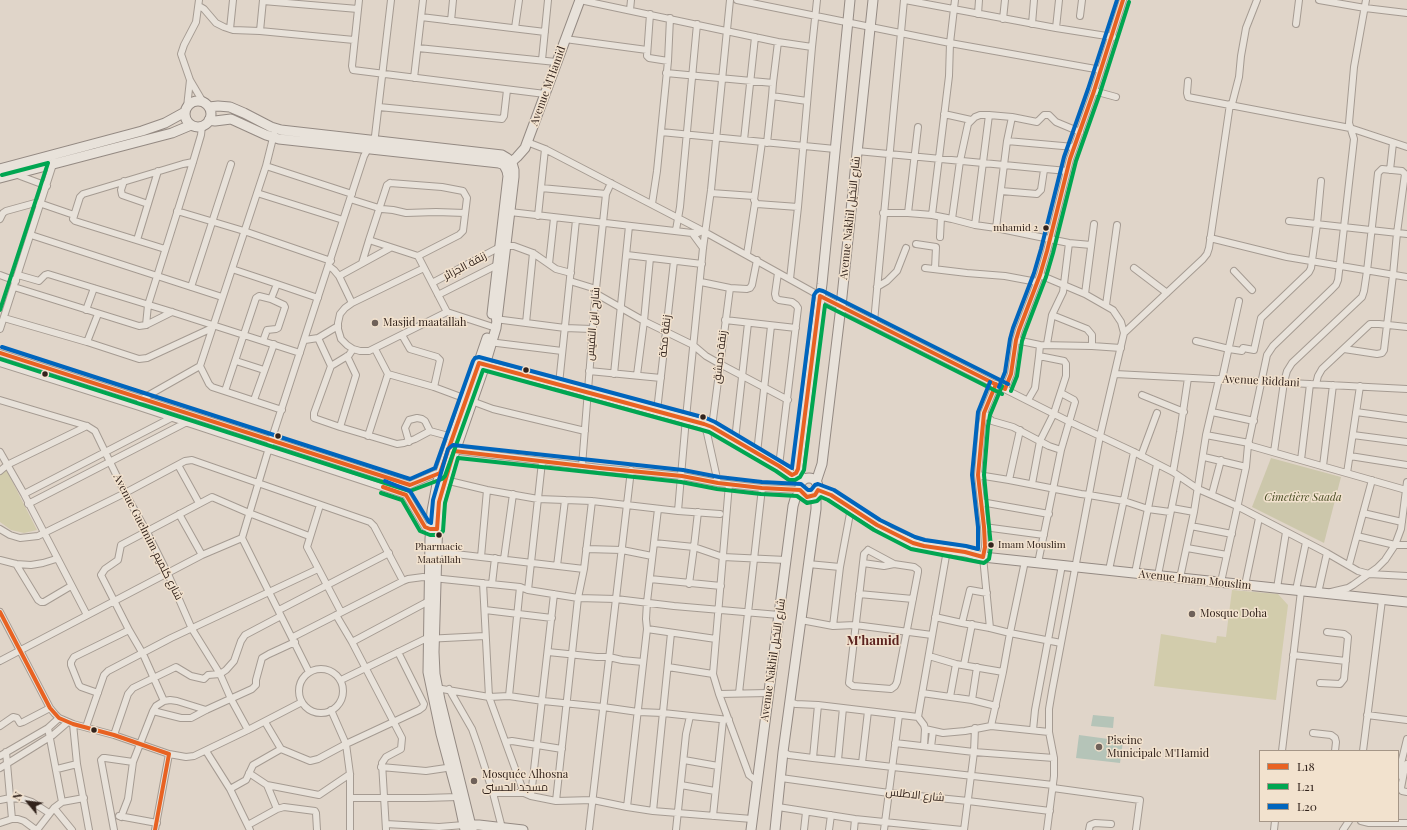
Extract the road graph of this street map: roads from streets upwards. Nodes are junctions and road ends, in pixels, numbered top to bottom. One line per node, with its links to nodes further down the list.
1 (233, 0): 51 (street)
2 (359, 0): 32 (street)
3 (391, 0): 70 (street)
4 (423, 0): 40 (street)
5 (453, 0): 43 (street)
6 (519, 0): 49 (street)
7 (548, 0): 54 (street)
8 (580, 0): 34 (street); 58 (street, Avenue M'Hamid)
9 (631, 0): 34 (street)
10 (730, 0): 52 (street)
11 (737, 0): 38 (street)
12 (817, 0): 38 (street)
13 (850, 0): 44 (street, Avenue Nakhil شارع النخيل)
14 (873, 0): 48 (street, Avenue Nakhil شارع النخيل)
15 (904, 0): 28 (street); 55 (street)
16 (955, 0): 33 (street)
17 (979, 0): 37 (street)
18 (1005, 0): 42 (street)
19 (1034, 0): 46 (street)
20 (1059, 0): 50 (street)
21 (1082, 0): 39 (street)
22 (1123, 0): 56 (street)
23 (1257, 0): 84 (street)
24 (1299, 0): 47 (street)
25 (1319, 0): 31 (street)
26 (1366, 0): 31 (street)
27 (263, 1): 30 (street); 53 (street)
28 (929, 2): 33 (street)
29 (199, 3): 51 (street); 74 (street)
30 (328, 3): 32 (street)
31 (1365, 8): 35 (street); 95 (street)
32 (358, 9): 59 (street)
33 (954, 9): 37 (street); 61 (street)
34 (630, 10): 36 (street)
35 (1407, 13)
36 (650, 14): 41 (street); 64 (street)
37 (978, 14): 42 (street)
38 (816, 16): 44 (street); 62 (street)
39 (1080, 16)
40 (421, 17): 43 (street); 63 (street)
41 (670, 18): 45 (street); 66 (street)
42 (1003, 19): 46 (street)
43 (451, 21): 49 (street)
44 (848, 22): 48 (street); 112 (street, Avenue Nakhil شارع النخيل)
45 (697, 24): 52 (street); 71 (street)
46 (1032, 24): 50 (street)
47 (1296, 24)
48 (870, 27): 55 (street); 113 (street, Avenue Nakhil شارع النخيل)
49 (516, 28): 54 (street)
50 (1056, 28): 56 (street)
51 (230, 29): 53 (street)
52 (727, 30): 57 (street); 73 (street)
53 (260, 31): 59 (street)
54 (545, 32): 65 (street)
55 (900, 33): 61 (street); 114 (street)
56 (1113, 36): 68 (street)
57 (755, 37): 60 (street); 75 (street)
58 (565, 39): 64 (street); 67 (street, Avenue M'Hamid)
59 (354, 40): 70 (street)
60 (778, 42): 62 (street); 77 (street)
61 (950, 43): 68 (street); 88 (street)
62 (812, 47): 83 (street)
63 (418, 48): 65 (street); 72 (street)
64 (647, 50): 66 (street)
65 (542, 60): 67 (street)
66 (668, 61): 69 (street)
67 (556, 62): 80 (street, Avenue M'Hamid)
68 (1101, 70): 79 (street)
69 (666, 72): 71 (street); 96 (street)
70 (382, 74): 72 (street); 86 (street)
71 (692, 75): 73 (street); 99 (street)
72 (414, 78): 78 (street)
73 (722, 78): 75 (street); 100 (street)
74 (190, 80): 85 (street); 87 (street)
75 (750, 80): 77 (street); 102 (street)
76 (1188, 81): 84 (street)
77 (773, 83): 81 (street)
78 (507, 90): 80 (street); 86 (street)
79 (1094, 91): 82 (street); 97 (street)
80 (545, 94): 104 (street, Avenue M'Hamid)
81 (772, 96): 83 (street); 105 (street)
82 (1116, 97)
83 (807, 101): 107 (street)
84 (1231, 104): 95 (street); 182 (street)
85 (206, 105): 87 (street); 92 (street); 98 (street)
86 (379, 107): 101 (street)
87 (186, 110): 93 (street); 116 (street)
88 (944, 114): 91 (street); 117 (street)
89 (989, 114): 90 (street); 91 (street); 121 (street)
90 (1012, 118): 97 (street); 103 (street)
91 (971, 120): 118 (street)
92 (206, 123): 93 (street); 98 (street); 119 (street)
93 (191, 125): 116 (street)
94 (918, 126): 115 (street)
95 (1350, 128): 106 (street); 171 (street)
96 (660, 132): 99 (street); 145 (street)
97 (1080, 132): 108 (street)
98 (274, 133): 101 (street); 110 (street); 123 (street)
99 (686, 135): 100 (street); 159 (street)
100 (717, 138): 102 (street); 140 (street)
101 (373, 140): 110 (street); 122 (street)
102 (744, 140): 105 (street)
103 (1007, 141): 108 (street); 124 (street)
104 (527, 142): 111 (street); 122 (street, Avenue M'Hamid)
105 (765, 142): 107 (street); 142 (street)
106 (1393, 143): 109 (street); 127 (street)
107 (803, 146): 112 (street); 146 (street)
108 (1074, 147): 129 (street)
109 (1407, 147)
110 (368, 148): 122 (street); 141 (street)
111 (545, 149): 134 (street); 136 (street)
112 (835, 149): 241 (street, Avenue Nakhil شارع النخيل)
113 (857, 151): 114 (street); 251 (street, Avenue Nakhil شارع النخيل)
114 (889, 155): 115 (street); 151 (street)
115 (914, 157): 117 (street); 152 (street)
116 (54, 159): 125 (street); 130 (street); 135 (street)
117 (938, 160): 118 (street); 156 (street)
118 (960, 161): 121 (street); 160 (street)
119 (193, 162): 128 (street); 148 (street)
120 (231, 164): 163 (street)
121 (983, 164): 124 (street); 168 (street)
122 (509, 165): 149 (street); 189 (street)
123 (266, 166): 138 (street); 141 (street)
124 (1004, 166): 126 (street); 137 (street)
125 (0, 169)
126 (1044, 170): 129 (street); 137 (street)
127 (1390, 170): 174 (street); 178 (street)
128 (158, 171): 132 (street); 144 (street)
129 (1067, 171): 183 (street)
130 (15, 174): 131 (street); 135 (street)
131 (0, 178)
132 (124, 181): 144 (street); 154 (street)
133 (1321, 181): 167 (street)
134 (611, 183): 139 (street, شارح ابن النفيس); 145 (street)
135 (47, 186): 143 (street)
136 (541, 188): 139 (street); 155 (street)
137 (1001, 191): 172 (street)
138 (257, 193): 161 (street); 175 (street)
139 (606, 194): 165 (street, شارح ابن النفيس)
140 (711, 194): 142 (street); 176 (street)
141 (351, 196): 147 (street); 161 (street)
142 (754, 199): 146 (street); 195 (street)
143 (41, 204): 153 (street); 154 (street); 180 (street)
144 (148, 204): 184 (street)
145 (652, 204): 159 (street)
146 (798, 207): 224 (street)
147 (379, 208): 150 (street); 150 (street); 185 (street)
148 (177, 210): 163 (street); 193 (street)
149 (510, 212): 155 (street); 189 (street)
150 (465, 213): 197 (street)
151 (883, 213): 152 (street); 232 (street)
152 (908, 213): 156 (street)
153 (1, 215)
154 (74, 215): 184 (street)
155 (538, 216): 158 (street)
156 (932, 216): 157 (street)
157 (942, 217): 160 (street); 181 (street)
158 (554, 218): 162 (street); 205 (street)
159 (678, 218): 173 (street); 176 (street)
160 (952, 219): 168 (street)
161 (343, 220): 204 (street)
162 (576, 220): 165 (street); 215 (street)
163 (212, 221): 175 (street); 231 (street)
164 (1289, 221): 167 (street)
165 (603, 223): 170 (street); 237 (street, شارح ابن النفيس)
166 (1094, 224): 188 (street)
167 (1317, 224): 171 (street); 201 (street)
168 (975, 225): 172 (street)
169 (1118, 225): 249 (street)
170 (629, 226): 173 (street); 196 (street)
171 (1344, 227): 174 (street); 207 (street)
172 (996, 228): 183 (street)
173 (676, 230): 177 (street)
174 (1372, 230): 178 (street); 213 (street)
175 (244, 231): 204 (street); 212 (street)
176 (705, 231): 177 (street); 191 (street); 195 (street)
177 (692, 233): 191 (street)
178 (1397, 233): 179 (street); 219 (street)
179 (1407, 234)
180 (31, 235): 220 (street); 223 (street)
181 (940, 236)
182 (1210, 238): 201 (street); 238 (street)
183 (1050, 239): 186 (street); 218 (street)
184 (137, 240): 193 (street)
185 (369, 240): 190 (street); 202 (street)
186 (1069, 243): 188 (street); 230 (street)
187 (916, 244): 210 (street)
188 (1091, 246): 239 (street)
189 (502, 247): 194 (street); 203 (street); 228 (street, زنقة الجزائر)
190 (390, 248): 197 (street); 202 (street)
191 (703, 248): 206 (street)
192 (906, 248): 232 (street)
193 (165, 250): 220 (street)
194 (533, 253): 205 (street); 263 (street)
195 (747, 254): 199 (street)
196 (627, 255): 198 (street); 252 (street)
197 (418, 256): 208 (street)
198 (650, 258): 200 (street); 260 (street)
199 (757, 260): 216 (street); 235 (street)
200 (674, 261): 206 (street); 275 (street, زنقة مكة)
201 (1312, 261): 207 (street); 294 (street)
202 (362, 263): 221 (street)
203 (500, 263): 240 (street, زنقة الجزائر); 262 (street)
204 (330, 264): 221 (street); 243 (street)
205 (549, 264): 215 (street)
206 (702, 264): 226 (street)
207 (1340, 266): 213 (street); 317 (street)
208 (424, 268): 228 (street); 246 (street)
209 (925, 268): 210 (street)
210 (935, 268): 227 (street)
211 (1134, 268): 238 (street)
212 (232, 269): 229 (street); 242 (street)
213 (1368, 270): 219 (street); 318 (street)
214 (1234, 271): 236 (street)
215 (571, 273): 225 (street)
216 (778, 273): 224 (street); 272 (street)
217 (0, 275): 223 (street)
218 (1040, 275): 227 (street); 230 (street)
219 (1393, 275): 222 (street); 266 (street)
220 (157, 276): 231 (street); 248 (street)
221 (339, 276): 246 (street)
222 (1407, 276)
223 (17, 278): 233 (street); 234 (street)
224 (790, 279): 241 (street)
225 (570, 281): 237 (street); 271 (street)
226 (701, 282): 235 (street); 288 (street)
227 (1037, 282): 281 (street)
228 (432, 283): 240 (street)
229 (277, 284): 243 (street); 244 (street)
230 (1064, 285): 239 (street); 257 (street)
231 (191, 287): 242 (street)
232 (877, 287): 261 (street)
233 (14, 288): 250 (street); 253 (street)
234 (94, 288): 248 (street); 253 (street)
235 (730, 288): 259 (street, زنقة دمشق)
236 (1252, 290)
237 (596, 291): 252 (street); 274 (street, شارح ابن النفيس)
238 (1167, 293): 276 (street)
239 (1085, 294): 249 (street)
240 (438, 295): 255 (street)
241 (820, 296): 251 (street); 397 (street, Avenue Nakhil شارع النخيل)
242 (222, 297): 269 (street)
243 (318, 298): 280 (street)
244 (271, 299): 277 (street); 282 (street)
245 (1239, 301): 294 (street)
246 (352, 303): 267 (street)
247 (0, 304): 250 (street)
248 (148, 305): 254 (street); 265 (street)
249 (1106, 305): 276 (street)
250 (8, 306): 258 (street)
251 (841, 306): 261 (street); 413 (street, Avenue Nakhil شارع النخيل)
252 (621, 308): 260 (street); 310 (street)
253 (86, 310): 256 (street)
254 (172, 312): 265 (street); 269 (street)
255 (447, 312): 262 (street); 278 (street)
256 (98, 314): 265 (street); 284 (street)
257 (1052, 315): 287 (street); 290 (street)
258 (4, 318): 273 (street); 284 (street)
259 (725, 320): 264 (street); 304 (street, زنقة دمشق)
260 (644, 321): 275 (street); 312 (street)
261 (874, 322): 320 (street)
262 (493, 323): 263 (street); 285 (street)
263 (526, 323): 271 (street)
264 (748, 323): 268 (street); 313 (street)
265 (146, 324)
266 (1387, 324): 270 (street); 295 (street); 295 (street)
267 (338, 326): 279 (street); 292 (street)
268 (771, 326): 272 (street); 325 (street)
269 (213, 327): 277 (street); 284 (street); 305 (street)
270 (1407, 327)
271 (565, 328): 274 (street); 296 (street)
272 (796, 328): 336 (street)
273 (0, 329)
274 (592, 329): 308 (street, شارح ابن النفيس)
275 (666, 331): 288 (street); 314 (street, زنقة مكة)
276 (1124, 333): 291 (street)
277 (244, 335): 282 (street); 301 (street)
278 (402, 335): 293 (street); 324 (street)
279 (318, 338): 280 (street); 306 (street)
280 (305, 340): 298 (street)
281 (1016, 340): 289 (street); 326 (street)
282 (263, 341): 286 (street)
283 (1196, 341): 294 (street)
284 (87, 342)
285 (489, 342): 296 (street); 303 (street)
286 (274, 344): 298 (street); 307 (street)
287 (1047, 344): 289 (street); 290 (street)
288 (693, 345): 304 (street); 350 (street)
289 (1040, 345): 300 (street)
290 (1092, 346): 291 (street)
291 (1120, 348): 311 (street)
292 (353, 349): 293 (street); 299 (street)
293 (375, 349): 309 (street)
294 (1230, 349): 316 (street)
295 (1344, 349): 321 (street)
296 (562, 351): 319 (street)
297 (0, 353): 332 (street)
298 (300, 353): 339 (street)
299 (347, 356): 306 (street); 357 (street)
300 (1039, 356): 330 (street); 337 (street)
301 (236, 361): 307 (street); 328 (street)
302 (0, 363): 338 (street)
303 (482, 364): 319 (street); 335 (street)
304 (720, 364): 313 (street); 356 (street, زنقة دمشق)
305 (200, 366): 328 (street); 332 (street)
306 (331, 366): 357 (street)
307 (264, 370): 334 (street)
308 (589, 371): 310 (street); 329 (street, شارح ابن النفيس)
309 (388, 374): 324 (street); 363 (street)
310 (614, 374): 312 (street)
311 (1115, 374): 315 (street, Avenue Riddani); 364 (street)
312 (637, 375): 314 (street)
313 (742, 377): 325 (street); 366 (street)
314 (661, 378): 341 (street, زنقة مكة)
315 (1188, 378): 316 (street, Avenue Riddani); 342 (street)
316 (1221, 379): 317 (street, Avenue Riddani); 343 (street)
317 (1262, 381): 318 (street, Avenue Riddani); 353 (street)
318 (1284, 382): 321 (street, Avenue Riddani); 378 (street)
319 (559, 384): 329 (street)
320 (996, 384): 326 (street); 345 (street)
321 (1313, 384): 322 (street, Avenue Riddani); 384 (street)
322 (1333, 385): 323 (street, Avenue Riddani); 393 (street)
323 (1360, 386): 327 (street, Avenue Riddani); 344 (street)
324 (434, 387): 335 (street)
325 (765, 388): 336 (street); 379 (street)
326 (1004, 388): 337 (street)
327 (1407, 390)
328 (226, 391): 334 (street)
329 (588, 392): 341 (street); 358 (street, شارح ابن النفيس)
330 (1061, 393): 346 (street); 352 (street)
331 (1142, 395): 342 (street)
332 (141, 399): 338 (street); 340 (street)
333 (0, 400): 355 (street)
334 (254, 400): 339 (street)
335 (469, 400): 358 (street); 365 (street); 373 (street)
336 (788, 400): 392 (street)
337 (1028, 400): 346 (street)
338 (136, 406): 349 (street)
339 (282, 410): 367 (street)
340 (180, 411): 348 (street); 349 (street)
341 (657, 411): 350 (street)
342 (1184, 412): 399 (street)
343 (1212, 412): 353 (street); 361 (street)
344 (1356, 412): 351 (street); 362 (street)
345 (984, 413): 359 (street); 402 (street)
346 (1054, 413): 352 (street); 368 (street)
347 (1157, 413): 380 (street)
348 (194, 416): 354 (street); 367 (street)
349 (172, 418): 354 (street); 376 (street)
350 (686, 418): 356 (street); 401 (street)
351 (1407, 419)
352 (1068, 421): 364 (street); 374 (street)
353 (1254, 421): 371 (street)
354 (185, 422): 372 (street); 385 (street)
355 (87, 426): 376 (street, Avenue Guelmim شارع كلميم); 388 (street)
356 (708, 426): 366 (street); 406 (street)
357 (340, 427): 363 (street)
358 (585, 430): 391 (street, شارح ابن النفيس)
359 (1020, 430): 368 (street); 403 (street)
360 (430, 431): 365 (street); 369 (street); 369 (street)
361 (1206, 435): 371 (street); 381 (street)
362 (1353, 435): 370 (street); 382 (street)
363 (368, 436): 369 (street)
364 (1100, 436): 377 (street); 423 (street)
365 (452, 437): 373 (street)
366 (735, 440): 379 (street)
367 (271, 441): 372 (street); 410 (street)
368 (1040, 441): 374 (street); 409 (street)
369 (409, 442)
370 (1407, 442)
371 (1248, 444): 378 (street); 394 (street)
372 (268, 450): 407 (street); 422 (street)
373 (451, 450): 386 (street); 400 (street)
374 (1061, 450): 414 (street)
375 (0, 452): 388 (street)
376 (105, 452): 385 (street, Avenue Guelmim شارع كلميم); 419 (street)
377 (1134, 452): 380 (street); 427 (street)
378 (1274, 452): 384 (street)
379 (757, 453): 392 (street)
380 (1141, 456): 387 (street)
381 (1204, 456): 383 (street); 415 (street)
382 (1350, 456): 390 (street); 398 (street)
383 (1220, 460): 394 (street); 421 (street)
384 (1300, 460): 393 (street)
385 (110, 461): 418 (street, Avenue Guelmim شارع كلميم); 431 (street)
386 (542, 462): 391 (street); 424 (street)
387 (1157, 464): 399 (street); 437 (street)
388 (7, 465): 396 (street); 419 (street)
389 (178, 465): 407 (street); 418 (street); 430 (street)
390 (1407, 465)
391 (582, 466): 395 (street)
392 (780, 466): 397 (street)
393 (1324, 466): 398 (street)
394 (1246, 467): 434 (street)
395 (631, 470): 401 (street); 432 (street)
396 (0, 471)
397 (795, 472): 411 (street)
398 (1347, 473): 404 (street)
399 (1175, 474): 415 (street); 440 (street)
400 (444, 475): 410 (street); 416 (street); 452 (street)
401 (682, 476): 406 (street); 438 (street)
402 (978, 476): 403 (street); 428 (street)
403 (1009, 480): 409 (street)
404 (1372, 480): 417 (street); 443 (street)
405 (1407, 482): 417 (street)
406 (718, 483): 408 (street)
407 (258, 484): 433 (street); 442 (street)
408 (729, 484): 412 (street); 477 (street)
409 (1032, 484): 414 (street)
410 (410, 485): 422 (street)
411 (801, 486): 412 (street); 413 (street); 413 (street); 484 (street, Avenue Nakhil شارع النخيل)
412 (762, 488): 482 (street)
413 (817, 488): 435 (street, Avenue Imam Mouslim); 490 (street, Avenue Nakhil شارع النخيل)
414 (1054, 489): 423 (street); 446 (street)
415 (1198, 489): 421 (street); 441 (street)
416 (487, 490): 420 (street); 476 (street)
417 (1406, 490): 429 (street)
418 (125, 493): 453 (street, Avenue Guelmim شارع كلميم); 455 (street)
419 (24, 494): 431 (street)
420 (513, 494): 424 (street); 481 (street)
421 (1212, 494): 434 (street)
422 (406, 495): 452 (street)
423 (1089, 495): 427 (street); 495 (street)
424 (538, 499): 425 (street); 486 (street)
425 (565, 500): 426 (street); 494 (street)
426 (592, 501): 432 (street); 467 (street)
427 (1124, 501): 437 (street); 499 (street)
428 (982, 502): 446 (street); 450 (street)
429 (1406, 502): 448 (street)
430 (199, 503): 442 (street); 444 (street)
431 (28, 504): 455 (street)
432 (626, 504): 436 (street); 468 (street)
433 (320, 505): 458 (street); 471 (street)
434 (1237, 506): 447 (street); 456 (street)
435 (851, 508): 469 (street, Avenue Imam Mouslim); 496 (street)
436 (658, 509): 438 (street); 462 (street)
437 (1148, 509): 440 (street); 500 (street)
438 (678, 511): 439 (street)
439 (698, 512): 445 (street); 465 (street)
440 (1170, 512): 441 (street); 503 (street)
441 (1194, 512): 449 (street)
442 (249, 513): 458 (street); 460 (street)
443 (1363, 513): 448 (street); 459 (street)
444 (179, 514): 453 (street); 473 (street)
445 (720, 514)
446 (1049, 514): 457 (street)
447 (1259, 518): 454 (street); 513 (street)
448 (1402, 522): 463 (street)
449 (1191, 526): 456 (street); 466 (street)
450 (984, 528): 457 (street); 478 (street)
451 (0, 529): 455 (street)
452 (434, 529): 470 (street); 505 (street)
453 (147, 532): 501 (street, Avenue Guelmim شارع كلميم); 530 (street)
454 (1286, 532): 461 (street); 518 (street)
455 (44, 534): 480 (street)
456 (1232, 534): 474 (street)
457 (1044, 535): 488 (street)
458 (309, 536): 497 (street)
459 (1357, 536): 463 (street); 493 (street)
460 (242, 538): 473 (street); 521 (street)
461 (1306, 542): 472 (street); 520 (street)
462 (654, 543): 465 (street); 475 (street)
463 (1395, 545): 464 (street); 502 (street)
464 (1407, 545)
465 (694, 547): 477 (street); 512 (street)
466 (1187, 548): 474 (street); 506 (street)
467 (586, 549): 468 (street); 498 (street)
468 (622, 550): 475 (street); 527 (street)
469 (947, 550): 478 (street, Avenue Imam Mouslim); 543 (street)
470 (438, 552): 476 (street); 505 (street)
471 (389, 553): 508 (street); 515 (street)
472 (1327, 553): 493 (street); 523 (street)
473 (202, 555): 501 (street)
474 (1227, 555): 509 (street)
475 (652, 556): 507 (street)
476 (481, 557): 479 (street)
477 (723, 557): 482 (street); 516 (street)
478 (983, 557): 485 (street, Avenue Imam Mouslim); 522 (street)
479 (495, 558): 481 (street); 511 (street)
480 (56, 559): 489 (street); 514 (street)
481 (504, 559): 486 (street)
482 (754, 559): 484 (street); 537 (street)
483 (0, 560): 489 (street)
484 (786, 560): 542 (street, Avenue Nakhil شارع النخيل)
485 (1025, 561): 488 (street, Avenue Imam Mouslim); 557 (street)
486 (531, 562): 494 (street); 519 (street)
487 (863, 563): 491 (street); 491 (street); 525 (street)
488 (1038, 563): 492 (street, Avenue Imam Mouslim)
489 (16, 564): 514 (street)
490 (808, 564): 496 (street); 545 (street, Avenue Nakhil شارع النخيل)
491 (894, 564): 528 (street)
492 (1062, 565): 495 (street, Avenue Imam Mouslim); 563 (street)
493 (1349, 565): 502 (street)
494 (557, 566): 498 (street)
495 (1076, 567): 499 (street, Avenue Imam Mouslim); 565 (street)
496 (840, 568): 549 (street)
497 (318, 569): 515 (street); 521 (street)
498 (584, 569): 526 (street)
499 (1110, 570): 500 (street, Avenue Imam Mouslim)
500 (1135, 573): 503 (street, Avenue Imam Mouslim)
501 (168, 574): 530 (street); 551 (street, Avenue Guelmim شارع كلميم)
502 (1369, 574): 504 (street); 523 (street)
503 (1158, 576): 506 (street, Avenue Imam Mouslim)
504 (1407, 576)
505 (433, 577): 508 (street); 510 (street); 531 (street); 560 (street)
506 (1180, 578): 509 (street, Avenue Imam Mouslim)
507 (650, 579): 512 (street); 532 (street)
508 (402, 581): 538 (street)
509 (1221, 582): 513 (street, Avenue Imam Mouslim)
510 (483, 583): 511 (street); 534 (street)
511 (492, 584): 517 (street)
512 (689, 584): 516 (street)
513 (1245, 585): 518 (street, Avenue Imam Mouslim)
514 (71, 586): 541 (street)
515 (328, 586): 536 (street); 538 (street)
516 (721, 586): 535 (street)
517 (520, 587): 519 (street); 539 (street)
518 (1277, 588): 520 (street, Avenue Imam Mouslim)
519 (528, 590): 524 (street)
520 (1298, 591): 523 (street, Avenue Imam Mouslim); 571 (street)
521 (269, 592): 536 (street); 551 (street)
522 (987, 593): 546 (street); 550 (street)
523 (1322, 593): 529 (street, Avenue Imam Mouslim)
524 (554, 594): 526 (street); 544 (street)
525 (859, 594): 528 (street); 548 (street)
526 (578, 598): 527 (street); 570 (street)
527 (616, 599): 532 (street); 573 (street)
528 (913, 599): 554 (street)
529 (1382, 600): 533 (street, Avenue Imam Mouslim); 618 (street)
530 (114, 601): 541 (street); 553 (street)
531 (429, 602): 560 (street); 564 (street)
532 (647, 602): 535 (street); 552 (street)
533 (1407, 602)
534 (485, 610): 539 (street); 559 (street)
535 (719, 610): 537 (street); 561 (street)
536 (280, 613): 562 (street); 584 (street)
537 (747, 613): 542 (street); 592 (street)
538 (339, 614): 562 (street); 564 (street)
539 (517, 614): 544 (street); 596 (street)
540 (1, 615): 566 (street)
541 (87, 615): 566 (street)
542 (779, 615): 593 (street, Avenue Nakhil شارع النخيل)
543 (935, 616): 546 (street); 558 (street)
544 (552, 618): 568 (street)
545 (801, 620): 549 (street); 604 (street, Avenue Nakhil شارع النخيل)
546 (962, 623): 547 (street)
547 (972, 624): 550 (street); 578 (street)
548 (855, 625): 549 (street); 554 (street); 554 (street)
549 (833, 626)
550 (990, 628): 557 (street)
551 (192, 629): 569 (street); 584 (street, Avenue Guelmim شارع كلميم)
552 (647, 629): 556 (street); 576 (street)
553 (129, 630): 569 (street); 591 (street)
554 (907, 631): 558 (street)
555 (1327, 632): 575 (street)
556 (671, 633): 561 (street); 579 (street)
557 (1010, 633): 563 (street); 583 (street)
558 (932, 635): 572 (street)
559 (485, 636): 560 (street); 597 (street)
560 (432, 638): 567 (street); 589 (street)
561 (716, 639): 585 (street)
562 (294, 640): 582 (street); 599 (street)
563 (1048, 640): 565 (street); 634 (street)
564 (352, 642): 581 (street)
565 (1061, 643): 636 (street)
566 (20, 650): 574 (street); 609 (street)
567 (398, 652): 581 (street); 625 (street)
568 (548, 652): 570 (street); 602 (street)
569 (142, 654): 586 (street); 591 (street)
570 (572, 654): 573 (street); 605 (street)
571 (1293, 655): 575 (street); 651 (street)
572 (929, 656): 577 (street); 595 (street)
573 (609, 657): 576 (street); 608 (street)
574 (0, 661)
575 (1346, 661): 588 (street)
576 (643, 662): 615 (street)
577 (956, 664): 578 (street); 598 (street)
578 (964, 665): 580 (street)
579 (668, 667): 585 (street); 616 (street)
580 (978, 667): 583 (street); 600 (street)
581 (366, 668): 587 (street); 625 (street)
582 (309, 672): 587 (street); 603 (street)
583 (1003, 672): 607 (street)
584 (220, 674): 586 (street); 599 (street, Avenue Guelmim شارع كلميم)
585 (713, 674): 594 (street)
586 (154, 677): 601 (street); 638 (street)
587 (341, 680): 612 (street)
588 (1320, 683)
589 (434, 687): 590 (street); 670 (street)
590 (449, 689): 597 (street); 687 (street)
591 (98, 693): 629 (street)
592 (739, 693): 593 (street); 594 (street)
593 (768, 693): 678 (street, Avenue Nakhil شارع النخيل)
594 (719, 694): 622 (street)
595 (922, 694): 598 (street); 620 (street)
596 (509, 696): 597 (street); 602 (street)
597 (489, 697): 641 (street)
598 (950, 697): 600 (street)
599 (231, 699): 611 (street); 632 (street, Avenue Guelmim شارع كلميم)
600 (972, 700): 607 (street)
601 (164, 701): 611 (street); 613 (street)
602 (543, 701): 605 (street); 645 (street)
603 (302, 702): 612 (street); 624 (street)
604 (790, 702): 606 (street); 655 (street, Avenue Nakhil شارع النخيل)
605 (567, 704): 608 (street); 649 (street)
606 (818, 705): 610 (street); 659 (street)
607 (996, 706): 628 (street)
608 (603, 707): 615 (street); 697 (street)
609 (50, 708): 621 (street); 627 (street)
610 (843, 708): 614 (street); 662 (street)
611 (206, 710): 613 (street)
612 (331, 710): 644 (street)
613 (153, 711): 643 (street)
614 (868, 711): 617 (street); 665 (street)
615 (638, 712): 616 (street); 700 (street)
616 (663, 713): 619 (street); 704 (street)
617 (899, 715): 620 (street); 642 (street)
618 (1367, 715): 623 (street); 653 (street)
619 (690, 716): 622 (street); 661 (street)
620 (918, 717): 633 (street)
621 (60, 718): 626 (street); 630 (street)
622 (726, 720): 668 (street); 678 (street)
623 (1407, 720)
624 (265, 722): 632 (street); 648 (street)
625 (394, 722): 644 (street); 669 (street)
626 (70, 723): 629 (street); 639 (street); 666 (street)
627 (0, 726)
628 (992, 726): 631 (street); 634 (street)
629 (86, 727): 638 (street)
630 (48, 728): 639 (street); 654 (street)
631 (975, 728): 635 (street); 656 (street)
632 (248, 730): 650 (street)
633 (925, 730): 635 (street); 646 (street)
634 (1033, 730): 636 (street)
635 (933, 731): 647 (street)
636 (1049, 732): 660 (street)
637 (1313, 734): 652 (street)
638 (114, 735): 643 (street)
639 (50, 737): 664 (street); 673 (street)
640 (1407, 739): 674 (street)
641 (506, 742): 645 (street); 685 (street)
642 (895, 742): 646 (street); 671 (street)
643 (140, 744): 657 (street); 663 (street)
644 (346, 744): 648 (street); 676 (street)
645 (537, 746): 649 (street); 690 (street)
646 (924, 746): 647 (street)
647 (931, 747): 656 (street)
648 (281, 749): 675 (street)
649 (562, 749): 696 (street)
650 (206, 750): 657 (street); 683 (street)
651 (1282, 750)
652 (1335, 750)
653 (1363, 750)
654 (6, 752): 658 (street); 664 (street)
655 (783, 752): 659 (street); 679 (street, Avenue Nakhil شارع النخيل)
656 (974, 752): 660 (street); 677 (street)
657 (168, 754): 720 (street)
658 (0, 756)
659 (813, 758): 662 (street)
660 (1054, 758): 682 (street)
661 (684, 760): 668 (street); 681 (street)
662 (838, 760): 665 (street)
663 (133, 762): 706 (street); 711 (street)
664 (8, 763): 672 (street); 691 (street)
665 (862, 763): 671 (street)
666 (77, 764): 673 (street); 692 (street)
667 (1407, 764): 686 (street)
668 (718, 766): 684 (street)
669 (382, 767): 670 (street); 694 (street)
670 (453, 767): 689 (street)
671 (892, 767): 677 (street); 688 (street)
672 (0, 768)
673 (57, 769): 699 (street)
674 (1399, 772)
675 (249, 773): 680 (street); 683 (street)
676 (350, 774): 680 (street); 693 (street)
677 (971, 776): 682 (street); 698 (street)
678 (757, 778): 713 (street, Avenue Nakhil شارع النخيل)
679 (781, 778): 688 (street, شارع الاطلس); 701 (street, Avenue Nakhil شارع النخيل)
680 (267, 785): 702 (street)
681 (681, 786): 684 (street); 707 (street)
682 (1053, 787): 705 (street); 744 (street)
683 (230, 789): 722 (street)
684 (715, 790): 710 (street)
685 (524, 792): 687 (street); 690 (street)
686 (1407, 792)
687 (493, 793): 725 (street)
688 (889, 793): 698 (street, شارع الاطلس); 715 (street)
689 (461, 796): 694 (street); 724 (street)
690 (531, 796): 696 (street)
691 (10, 798): 695 (street); 703 (street); 712 (street)
692 (84, 798): 699 (street); 728 (street)
693 (351, 798): 694 (street); 731 (street)
694 (384, 798): 721 (street)
695 (0, 800)
696 (556, 800): 697 (street)
697 (593, 800): 700 (street); 733 (street)
698 (968, 801): 705 (street, شارع الاطلس); 741 (street)
699 (62, 802): 703 (street)
700 (627, 807): 704 (street)
701 (778, 807): 708 (street); 736 (street, Avenue Nakhil شارع النخيل)
702 (277, 809): 722 (street); 730 (street)
703 (51, 811): 726 (street); 727 (street)
704 (653, 811): 707 (street)
705 (1050, 811): 742 (street)
706 (111, 812): 711 (street); 729 (street)
707 (678, 812): 710 (street); 734 (street)
708 (806, 812): 709 (street); 737 (street)
709 (831, 815): 714 (street); 738 (street)
710 (713, 816): 713 (street)
711 (121, 817): 720 (street)
712 (12, 819): 717 (street); 726 (street)
713 (752, 819): 735 (street, Avenue Nakhil شارع النخيل)
714 (855, 819): 715 (street); 739 (street)
715 (885, 822): 740 (street); 741 (street)
716 (1366, 822): 718 (street)
717 (0, 823)
718 (1407, 823)
719 (1111, 824): 743 (street)
720 (156, 827)
721 (386, 827): 723 (street)
722 (249, 828)
723 (439, 828): 724 (street)
724 (468, 828): 725 (street)
725 (502, 828): 732 (street)
726 (36, 830)
727 (72, 830)
728 (89, 830)
729 (114, 830)
730 (317, 830)
731 (350, 830)
732 (523, 830)
733 (589, 830)
734 (676, 830)
735 (751, 830)
736 (775, 830)
737 (804, 830)
738 (829, 830)
739 (854, 830)
740 (884, 830)
741 (963, 830)
742 (1047, 830)
743 (1089, 830)
744 (1136, 830)

